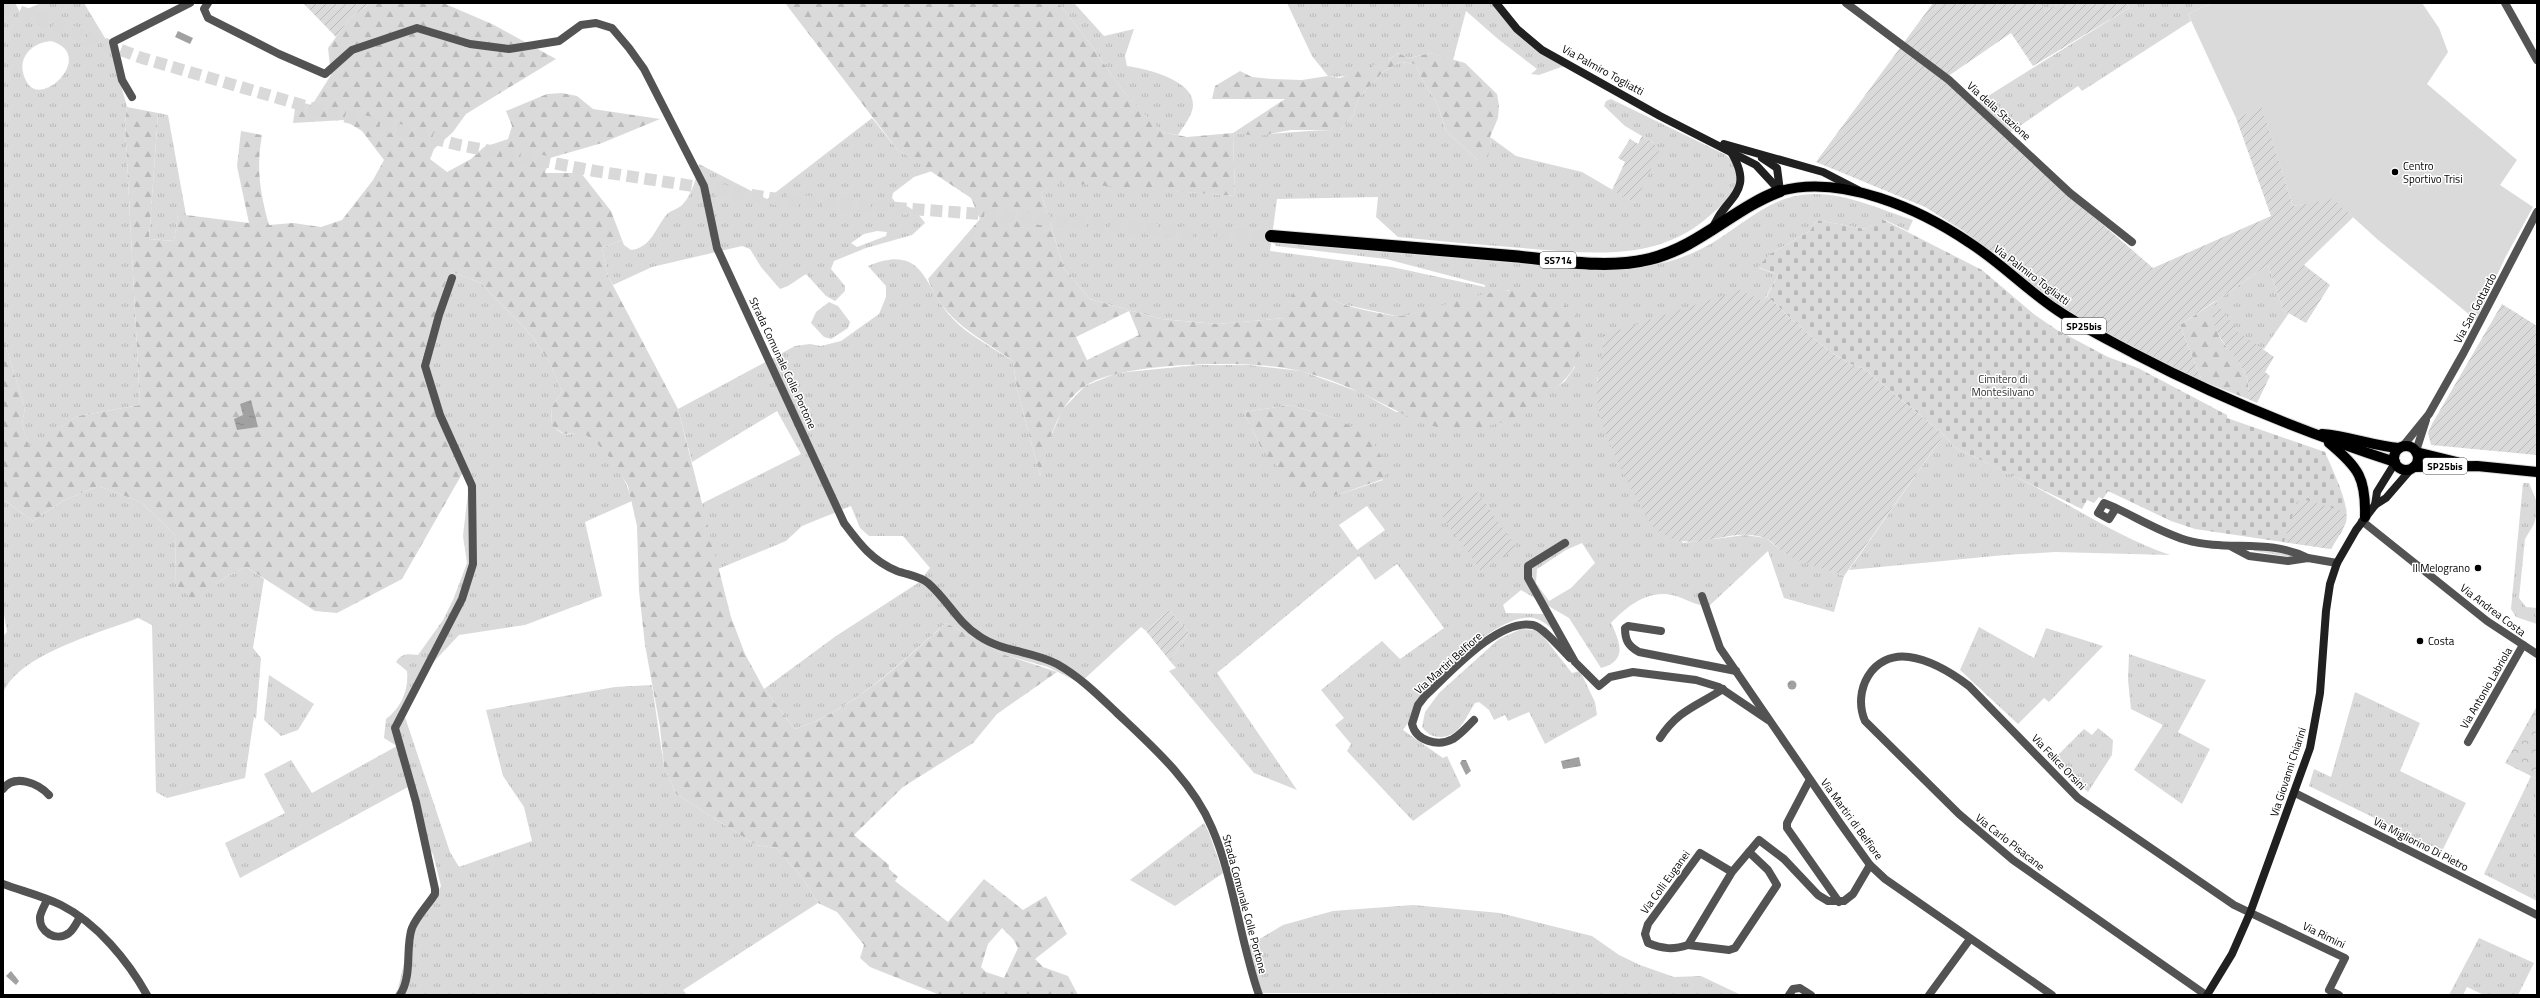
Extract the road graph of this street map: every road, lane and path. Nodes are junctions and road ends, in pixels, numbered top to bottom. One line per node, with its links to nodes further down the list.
1 (190, 3): 7 (street)
2 (208, 3): 60 (street, Strada Comunale Colle Portone)
3 (1496, 3): 8 (street, Via Palmiro Togliatti / SP25bis)
4 (1846, 3): 16 (street, Via della Stazione)
5 (2505, 3): 6 (street)
6 (2537, 60)
7 (132, 97)
8 (1712, 140): 9 (street, Via Palmiro Togliatti / SP25bis); 10 (street, Via Palmiro Togliatti / SP25bis)
9 (1744, 150): 11 (street, Via Palmiro Togliatti / SP25bis); 12 (street, Via Palmiro Togliatti / SP25bis)
10 (1731, 152): 11 (street, Via Palmiro Togliatti / SP25bis); 14 (street)
11 (1780, 191): 12 (main road, Via Palmiro Togliatti / SP25bis); 14 (highway, SS714)
12 (1863, 193): 19 (main road, Via Palmiro Togliatti / SP25bis)
13 (2537, 212): 18 (street, Via San Gottardo)
14 (1712, 231): 15 (highway, SS714)
15 (1271, 236)
16 (2132, 242)
17 (452, 278): 59 (street)
18 (2429, 414): 20 (street, Via San Gottardo); 21 (street, Via San Gottardo)
19 (2318, 434): 20 (main road, Via Palmiro Togliatti / SP25bis); 22 (main road, Via Palmiro Togliatti / SP25bis); 28 (main road)
20 (2401, 447): 21 (main road); 22 (main road)
21 (2416, 452): 23 (main road, SP25bis); 24 (main road)
22 (2395, 463): 24 (main road); 26 (street, Via Giovanni Chiarini)
23 (2477, 466): 24 (main road, SP25bis); 25 (main road, SP25bis)
24 (2413, 467): 26 (street, Via Giovanni Chiarini)
25 (2537, 472)
26 (2375, 505): 28 (street, Via Giovanni Chiarini)
27 (2116, 508): 30 (street)
28 (2364, 519): 30 (street, Via Giovanni Chiarini); 33 (street, Via Andrea Costa)
29 (1565, 542): 35 (street, Via Martiri Belfiore)
30 (2337, 563): 45 (street, Via Giovanni Chiarini)
31 (1702, 596): 37 (street, Via Martiri di Belfiore)
32 (1661, 631): 37 (street)
33 (2523, 645): 34 (street, Via Andrea Costa); 42 (street, Via Antonio Labriola)
34 (2537, 654)
35 (1575, 662): 38 (street, Via Martiri Belfiore); 39 (street, Via Martiri Belfiore)
36 (1875, 667): 53 (street, Via Felice Orsini); 65 (street, Via Carlo Pisacane)
37 (1736, 671): 40 (street, Via Martiri di Belfiore)
38 (1723, 689): 40 (street, Via Martiri Belfiore); 41 (street)
39 (1474, 720)
40 (1770, 721): 43 (street, Via Martiri di Belfiore)
41 (1660, 738)
42 (2468, 742)
43 (1809, 780): 48 (street, Via Martiri di Belfiore); 52 (street)
44 (3, 789): 46 (street)
45 (2295, 793): 53 (street, Via Giovanni Chiarini); 54 (street, Via Migliorino Di Pietro)
46 (49, 796)
47 (1749, 852): 49 (street); 52 (street); 57 (street, Via Colli Euganei)
48 (1870, 865): 52 (street); 56 (street, Via Martiri di Belfiore)
49 (1732, 872): 57 (street); 57 (street, Via Colli Euganei)
50 (3, 884): 51 (street)
51 (48, 900): 55 (street); 55 (street)
52 (1839, 902)
53 (2250, 913): 65 (street, Via Giovanni Chiarini); 66 (street, Via Rimini)
54 (2537, 916)
55 (80, 917): 58 (street)
56 (1970, 939): 63 (street); 64 (street, Via Martiri di Belfiore)
57 (1688, 945)
58 (147, 995)
59 (400, 995)
60 (1259, 995)
61 (1789, 995): 62 (street)
62 (1811, 995)
63 (1929, 995)
64 (2052, 995)
65 (2206, 995)
66 (2339, 995)

